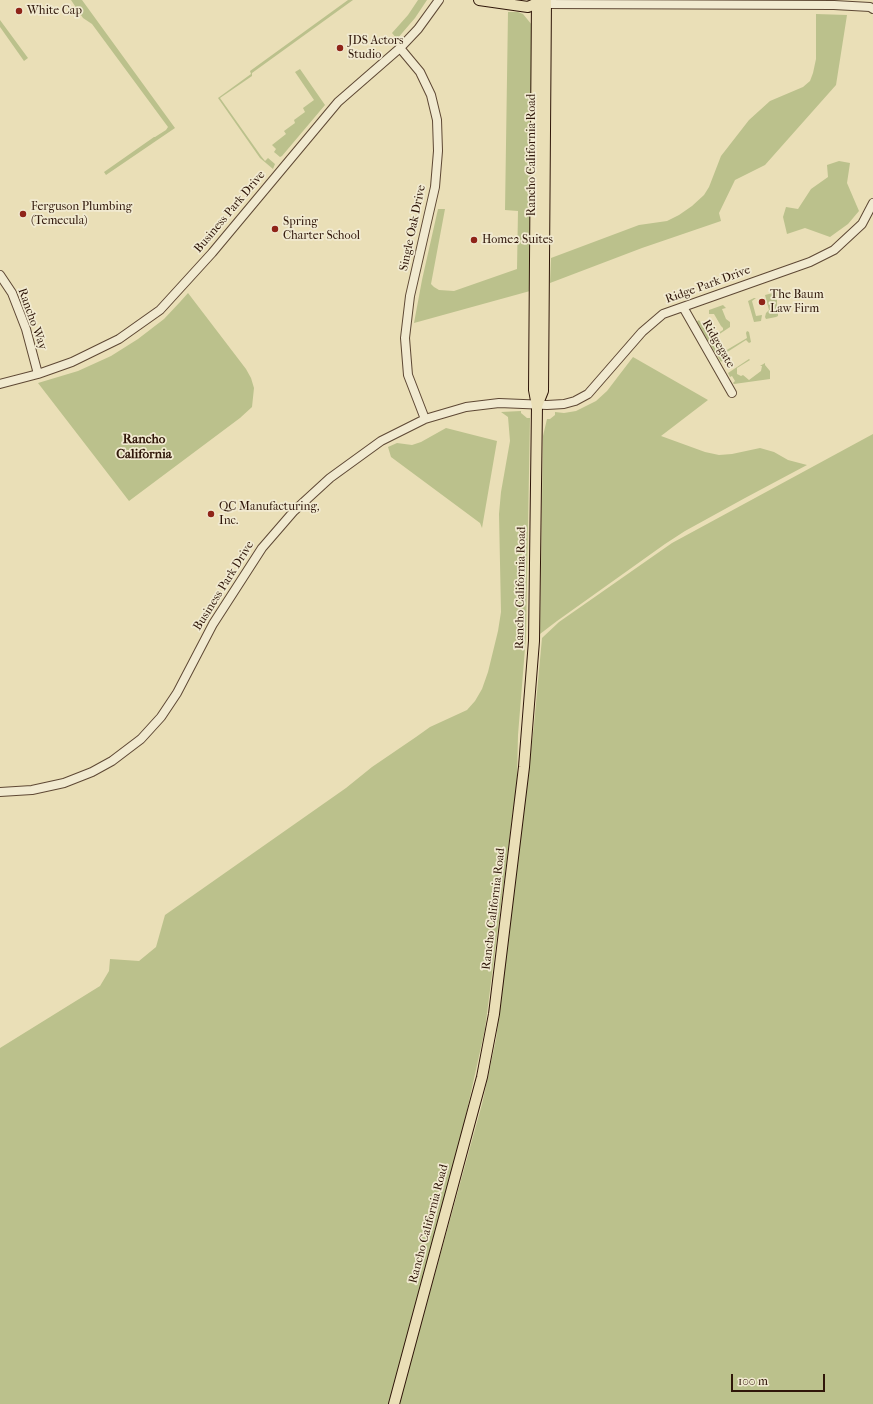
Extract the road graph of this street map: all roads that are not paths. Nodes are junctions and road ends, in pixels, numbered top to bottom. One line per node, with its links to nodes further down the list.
1 (439, 0): 6 (street, Business Park Drive)
2 (479, 0): 3 (main road)
3 (539, 1): 4 (street); 13 (main road, Rancho California Road)
4 (633, 2): 5 (street)
5 (872, 8)
6 (400, 48): 10 (street, Business Park Drive); 14 (street, Single Oak Drive)
7 (873, 203): 9 (street, Ridge Park Drive)
8 (0, 275): 10 (street, Rancho Way)
9 (683, 307): 12 (street, Ridgegate); 13 (street, Ridge Park Drive)
10 (38, 374): 11 (street, Business Park Drive)
11 (0, 384)
12 (732, 393)
13 (537, 406): 14 (street, Business Park Drive); 16 (main road, Rancho California Road)
14 (425, 419): 15 (street, Business Park Drive)
15 (0, 792)
16 (394, 1404)

